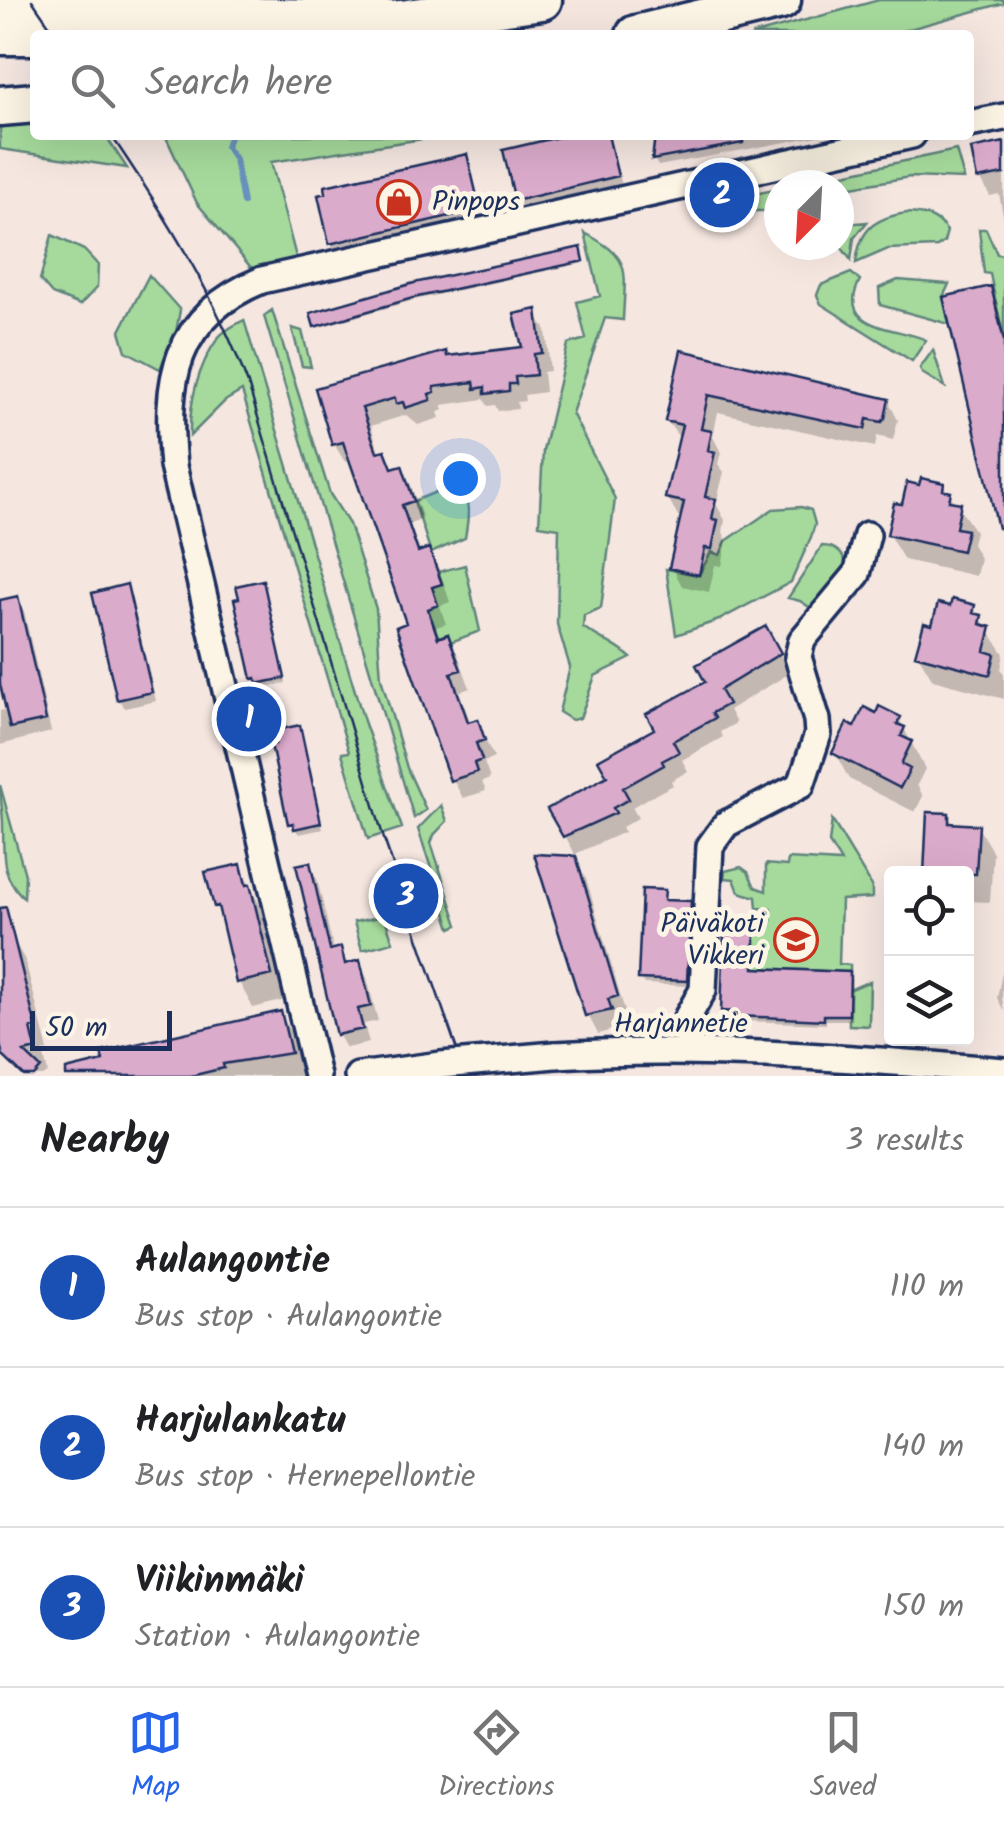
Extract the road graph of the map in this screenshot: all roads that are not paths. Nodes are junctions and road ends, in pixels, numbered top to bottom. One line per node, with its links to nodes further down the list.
1 (542, 0): 4 (highway)
2 (781, 0): 6 (highway)
3 (0, 8): 4 (highway)
4 (404, 22): 5 (highway)
5 (255, 30)
6 (657, 30)
7 (0, 35): 8 (highway)
8 (30, 35)
9 (0, 86): 10 (highway)
10 (30, 87)
11 (30, 104): 12 (highway)
12 (0, 106)
13 (1004, 117): 14 (street)
14 (974, 123)
15 (888, 140): 19 (street)
16 (867, 535): 17 (street)
17 (689, 1052): 18 (street, Harjannetie); 20 (street, Harjannetie, bridge)
18 (1004, 1071)
19 (317, 1076)
20 (358, 1076)

